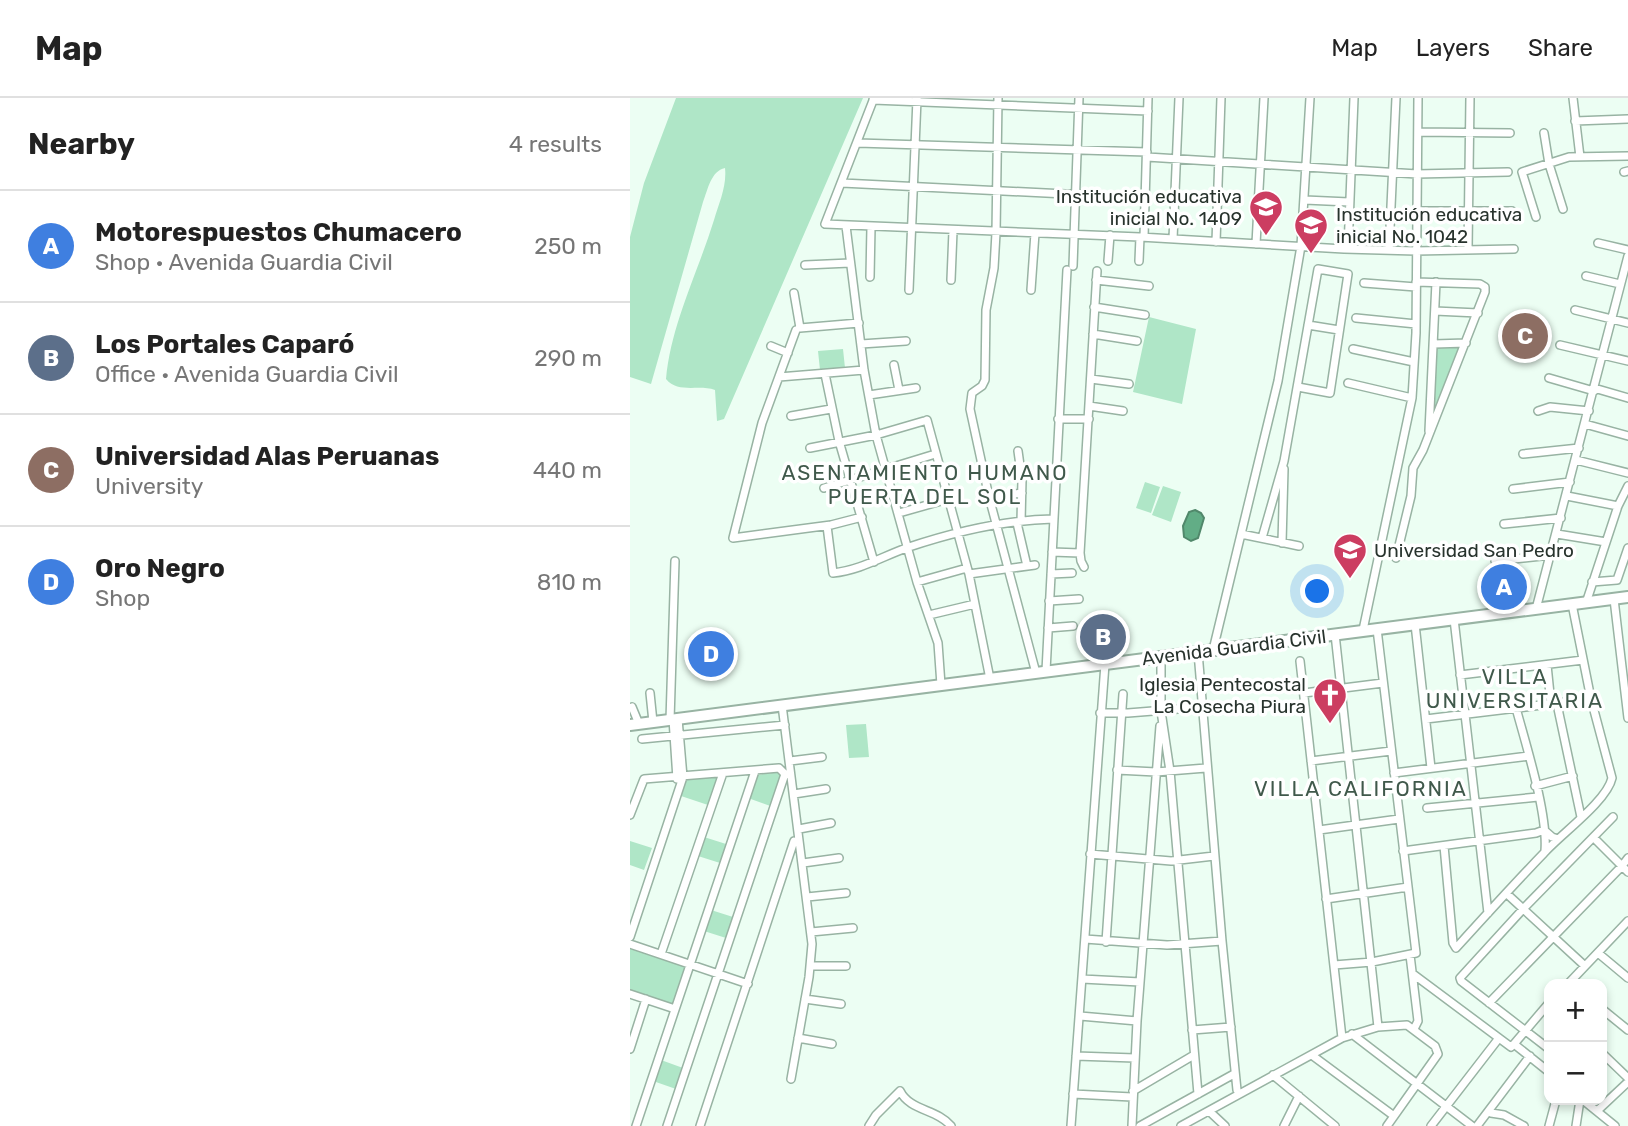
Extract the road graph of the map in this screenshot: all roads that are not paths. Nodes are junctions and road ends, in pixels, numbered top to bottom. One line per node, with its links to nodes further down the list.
1 (1079, 98): 15 (street)
2 (1148, 98): 16 (street)
3 (1179, 98): 30 (street)
4 (1221, 98): 31 (street)
5 (1264, 98): 33 (street)
6 (1310, 98): 34 (street)
7 (1354, 98): 35 (street)
8 (1396, 98): 36 (street)
9 (1418, 98): 19 (street)
10 (1470, 98): 20 (street)
11 (1573, 98): 18 (street)
12 (874, 99): 13 (street); 23 (street)
13 (917, 100): 14 (street); 24 (street)
14 (998, 102): 15 (street); 25 (street)
15 (1078, 108): 16 (street); 26 (street)
16 (1148, 111): 27 (street)
17 (1628, 119): 18 (street)
18 (1575, 121): 29 (street)
19 (1418, 132): 20 (street); 38 (street)
20 (1470, 133): 21 (street); 39 (street)
21 (1510, 133)
22 (1544, 133): 32 (street)
23 (858, 143): 24 (street); 40 (street)
24 (916, 144): 25 (street); 41 (street)
25 (996, 147): 26 (street); 42 (street)
26 (1077, 149): 27 (street); 43 (street)
27 (1147, 155): 30 (street); 44 (street)
28 (1628, 156): 29 (street)
29 (1580, 157): 32 (street)
30 (1177, 159): 31 (street); 61 (street)
31 (1218, 162): 33 (street); 62 (street)
32 (1549, 164): 47 (street); 51 (street)
33 (1261, 165): 34 (street); 64 (street)
34 (1306, 167): 35 (street); 45 (street)
35 (1350, 169): 36 (street); 46 (street)
36 (1394, 172): 38 (street); 69 (street)
37 (1508, 172): 39 (street)
38 (1417, 174): 39 (street); 49 (street)
39 (1469, 174): 48 (street)
40 (842, 183): 41 (street); 52 (street)
41 (914, 187): 42 (street); 54 (street)
42 (996, 191): 43 (street); 56 (street)
43 (1076, 194): 44 (street); 58 (street)
44 (1145, 198): 60 (street)
45 (1305, 200): 46 (street); 65 (street)
46 (1349, 202): 66 (street)
47 (1563, 209)
48 (1469, 210): 49 (street); 50 (street); 67 (street)
49 (1416, 211): 71 (street)
50 (1512, 211)
51 (1536, 217)
52 (846, 226): 53 (street); 75 (street)
53 (871, 227): 54 (street); 77 (street)
54 (912, 229): 55 (street); 85 (street)
55 (953, 231): 56 (street); 79 (street)
56 (996, 233): 57 (street); 158 (street)
57 (1035, 233): 58 (street); 86 (street)
58 (1074, 234): 59 (street); 135 (street)
59 (1110, 235): 60 (street); 73 (street)
60 (1142, 237): 61 (street); 74 (street)
61 (1173, 239): 62 (street)
62 (1216, 242): 64 (street)
63 (1598, 243): 70 (street)
64 (1256, 244): 65 (street)
65 (1301, 246): 66 (street); 170 (street)
66 (1348, 249): 69 (street)
67 (1468, 249): 68 (street); 71 (street)
68 (1514, 249)
69 (1389, 250): 71 (street)
70 (1628, 250)
71 (1416, 251): 82 (street)
72 (1628, 256): 83 (street)
73 (1108, 261)
74 (1139, 261)
75 (850, 263): 76 (street); 95 (street)
76 (806, 265)
77 (870, 276)
78 (1586, 276): 83 (street)
79 (951, 280)
80 (1436, 282): 82 (street); 90 (street); 91 (street)
81 (1364, 283): 82 (street)
82 (1416, 284): 97 (street)
83 (1620, 284): 94 (street)
84 (1149, 286): 88 (street)
85 (909, 290)
86 (1031, 290)
87 (794, 293): 95 (street)
88 (1094, 307): 92 (street); 101 (street)
89 (1575, 310): 94 (street)
90 (1435, 311): 91 (street); 106 (street)
91 (1478, 313): 104 (street)
92 (1145, 314)
93 (1356, 318): 97 (street)
94 (1611, 318): 96 (street); 111 (street)
95 (859, 323): 105 (street)
96 (1628, 323)
97 (1416, 324): 113 (street)
98 (1308, 325): 100 (street); 100 (street); 122 (street)
99 (796, 330): 110 (street)
100 (1339, 330): 122 (street)
101 (1093, 334): 103 (street); 119 (street)
102 (906, 341): 105 (street)
103 (1137, 341)
104 (1466, 343): 106 (street); 139 (street)
105 (861, 344): 115 (street)
106 (1434, 344): 139 (street)
107 (1560, 345): 111 (street)
108 (771, 346): 110 (street)
109 (1353, 349): 113 (street)
110 (788, 353): 117 (street)
111 (1603, 355): 112 (street); 124 (street)
112 (1628, 361)
113 (1414, 362): 127 (street)
114 (894, 365): 125 (street)
115 (864, 370): 116 (street); 126 (street)
116 (825, 374): 117 (street); 130 (street)
117 (779, 377): 167 (street)
118 (1549, 378): 124 (street)
119 (1091, 379): 121 (street); 129 (street)
120 (1348, 383): 127 (street)
121 (1129, 384)
122 (1298, 387): 148 (street)
123 (916, 388): 125 (street)
124 (1594, 389): 128 (street); 133 (street)
125 (899, 390): 126 (street)
126 (869, 395): 138 (street)
127 (1412, 398): 206 (street)
128 (1628, 398)
129 (1089, 406): 131 (street); 136 (street)
130 (831, 409): 134 (street); 141 (street)
131 (1123, 411)
132 (1538, 411): 133 (street)
133 (1589, 411): 137 (street)
134 (791, 416)
135 (1058, 418): 136 (street); 164 (street)
136 (1088, 419): 179 (street)
137 (1586, 424): 140 (street); 143 (street)
138 (876, 435): 141 (street); 149 (street); 159 (street)
139 (1429, 436): 181 (street)
140 (1628, 436)
141 (839, 441): 142 (street); 151 (street)
142 (810, 448)
143 (1579, 448): 145 (street); 147 (street)
144 (1018, 451): 156 (street)
145 (1523, 454)
146 (932, 455): 149 (street)
147 (1576, 460): 150 (street); 152 (street)
148 (1284, 461): 172 (street); 174 (street)
149 (886, 468): 151 (street); 161 (street)
150 (1628, 473)
151 (849, 479): 154 (street); 162 (street)
152 (1570, 482): 155 (street); 157 (street)
153 (1628, 485): 160 (street)
154 (824, 488)
155 (1513, 489)
156 (1022, 493): 158 (street); 165 (street)
157 (1567, 496): 160 (street); 163 (street)
158 (989, 497): 168 (street)
159 (948, 499): 161 (street); 169 (street)
160 (1618, 506): 173 (street)
161 (899, 513): 176 (street)
162 (862, 517): 167 (street); 184 (street)
163 (1561, 518): 166 (street); 171 (street)
164 (1053, 519): 165 (street); 178 (street)
165 (1019, 523): 168 (street); 186 (street)
166 (1504, 524)
167 (827, 526): 184 (street)
168 (997, 526): 169 (street); 186 (street)
169 (957, 533): 176 (street); 187 (street)
170 (1241, 534): 172 (street); 208 (street)
171 (1557, 534): 173 (street); 180 (street)
172 (1262, 538): 174 (street)
173 (1606, 542): 191 (street)
174 (1282, 543): 175 (street)
175 (1299, 546)
176 (908, 547): 184 (street); 190 (street)
177 (1628, 548): 191 (street)
178 (1052, 552): 179 (street); 189 (street)
179 (1080, 554): 185 (street)
180 (1551, 555): 183 (street); 199 (street)
181 (1396, 558)
182 (676, 561): 235 (street)
183 (1494, 561)
184 (874, 562)
185 (1084, 567)
186 (1007, 569): 187 (street); 215 (street)
187 (968, 571): 190 (street); 197 (street)
188 (1072, 573): 189 (street)
189 (1051, 574): 195 (street)
190 (917, 582): 200 (street)
191 (1592, 582): 196 (street)
192 (1628, 597): 194 (highway, Avenida Guardia Civil)
193 (1079, 599): 195 (street)
194 (1614, 599): 196 (highway, Avenida Guardia Civil); 234 (street)
195 (1049, 601): 204 (street)
196 (1586, 603): 198 (highway, Avenida Guardia Civil)
197 (975, 604): 200 (street); 217 (street)
198 (1573, 604): 199 (highway, Avenida Guardia Civil); 211 (street)
199 (1536, 609): 201 (highway, Avenida Guardia Civil)
200 (929, 615): 219 (street)
201 (1454, 619): 202 (highway, Avenida Guardia Civil); 216 (street)
202 (1415, 624): 205 (highway, Avenida Guardia Civil); 236 (street)
203 (1073, 626): 204 (street)
204 (1048, 628): 215 (street)
205 (1377, 629): 206 (highway, Avenida Guardia Civil); 218 (street)
206 (1363, 631): 207 (highway, Avenida Guardia Civil)
207 (1335, 634): 208 (highway, Avenida Guardia Civil); 220 (street)
208 (1213, 650): 209 (highway, Avenida Guardia Civil)
209 (1198, 652): 210 (highway, Avenida Guardia Civil); 228 (street)
210 (1161, 656): 213 (highway, Avenida Guardia Civil); 230 (street)
211 (1583, 660): 214 (street); 224 (street)
212 (1300, 661): 223 (street)
213 (1105, 664): 215 (highway, Avenida Guardia Civil); 231 (street)
214 (1546, 665): 216 (street); 225 (street)
215 (1041, 672): 217 (highway, Avenida Guardia Civil)
216 (1460, 675): 233 (street)
217 (990, 678): 219 (highway, Avenida Guardia Civil)
218 (1383, 683): 220 (street); 242 (street)
219 (941, 685): 226 (highway, Avenida Guardia Civil)
220 (1341, 688): 223 (street); 245 (street)
221 (650, 693): 237 (street)
222 (1123, 694): 232 (street)
223 (1304, 694): 247 (street)
224 (1591, 699): 225 (street); 266 (street)
225 (1554, 704): 229 (street); 257 (street)
226 (782, 705): 235 (highway, Avenida Guardia Civil); 239 (street)
227 (632, 706): 238 (street)
228 (1203, 707): 230 (street); 249 (street)
229 (1516, 708): 233 (street); 243 (street)
230 (1161, 711): 232 (street); 253 (street); 254 (street)
231 (1100, 713): 232 (street); 281 (street)
232 (1121, 713): 251 (street)
233 (1465, 714): 236 (street); 248 (street)
234 (1628, 718)
235 (674, 719): 237 (highway, Avenida Guardia Civil); 240 (street)
236 (1426, 719): 250 (street)
237 (653, 722): 238 (highway, Avenida Guardia Civil)
238 (634, 724)
239 (785, 725): 240 (street); 246 (street)
240 (677, 736): 241 (street); 258 (street)
241 (642, 739)
242 (1391, 751): 245 (street); 256 (street)
243 (1529, 756): 248 (street); 259 (street)
244 (822, 757): 246 (street)
245 (1349, 757): 247 (street); 270 (street)
246 (790, 761): 261 (street)
247 (1311, 761): 272 (street)
248 (1471, 763): 250 (street); 263 (street)
249 (1206, 768): 253 (street); 283 (street)
250 (1431, 768): 256 (street)
251 (1117, 770): 254 (street); 282 (street)
252 (755, 771): 255 (street); 314 (street); 319 (street)
253 (1170, 771): 254 (street); 287 (street)
254 (1156, 772): 286 (street)
255 (723, 773): 258 (street); 311 (street)
256 (1394, 773): 268 (street)
257 (1573, 776): 259 (street); 266 (street)
258 (680, 777): 265 (street); 298 (street); 302 (street)
259 (1535, 786): 262 (street)
260 (826, 789): 261 (street)
261 (794, 794): 271 (street)
262 (1538, 797): 263 (street); 273 (street)
263 (1476, 804): 264 (street); 277 (street)
264 (1427, 808)
265 (630, 816)
266 (1581, 817): 275 (street)
267 (1613, 817): 274 (street)
268 (1399, 819): 270 (street); 279 (street)
269 (831, 823): 271 (street)
270 (1356, 824): 272 (street); 292 (street)
271 (799, 829): 288 (street)
272 (1319, 830): 295 (street)
273 (1544, 830): 275 (street); 277 (street); 280 (street)
274 (1594, 838): 289 (street); 296 (street)
275 (1558, 839): 280 (street)
276 (794, 841): 325 (street)
277 (1480, 842): 278 (street); 297 (street)
278 (1444, 846): 279 (street); 297 (street)
279 (1403, 851): 290 (street)
280 (1545, 852): 293 (street)
281 (1090, 854): 282 (street); 304 (street)
282 (1113, 855): 286 (street); 306 (street)
283 (1214, 856): 287 (street); 305 (street)
284 (839, 858): 288 (street)
285 (1628, 858): 289 (street)
286 (1151, 859): 287 (street); 308 (street)
287 (1178, 860): 309 (street)
288 (803, 863): 294 (street)
289 (1625, 869): 303 (street)
290 (1408, 887): 292 (street); 312 (street)
291 (846, 893): 294 (street)
292 (1364, 894): 295 (street); 313 (street)
293 (1507, 894): 296 (street); 297 (street)
294 (807, 897): 301 (street)
295 (1326, 899): 315 (street)
296 (1523, 909): 303 (street); 329 (street)
297 (1488, 913)
298 (630, 923)
299 (1627, 924): 310 (street)
300 (853, 929): 301 (street)
301 (811, 932): 316 (street)
302 (630, 937)
303 (1554, 937): 318 (street); 329 (street)
304 (1085, 939): 306 (street); 322 (street)
305 (1222, 941): 309 (street); 336 (street)
306 (1106, 942): 308 (street)
307 (630, 944): 311 (street)
308 (1144, 944): 309 (street); 324 (street)
309 (1185, 944): 339 (street)
310 (1598, 953): 318 (street); 321 (street)
311 (660, 954): 314 (street)
312 (1410, 955): 313 (street); 320 (street)
313 (1372, 962): 315 (street); 337 (street)
314 (690, 964): 319 (street); 331 (street)
315 (1334, 965): 344 (street)
316 (811, 966): 317 (street); 328 (street)
317 (846, 966)
318 (1585, 966): 323 (street)
319 (719, 974): 325 (street); 377 (street)
320 (1413, 974): 338 (street); 345 (street)
321 (1628, 978)
322 (1082, 979): 324 (street); 334 (street)
323 (1572, 979)
324 (1140, 982): 335 (street)
325 (748, 984): 378 (street)
326 (630, 994): 327 (street)
327 (646, 999): 331 (street); 349 (street)
328 (805, 999): 330 (street); 343 (street)
329 (1489, 1003): 340 (street)
330 (841, 1004)
331 (675, 1009): 376 (street)
332 (1544, 1009): 340 (street)
333 (1607, 1013): 341 (street)
334 (1080, 1016): 335 (street); 351 (street)
335 (1137, 1021): 353 (street)
336 (1231, 1027): 339 (street); 357 (street)
337 (1378, 1027): 338 (street); 342 (street)
338 (1414, 1029): 361 (street)
339 (1192, 1030): 350 (street)
340 (1525, 1030): 347 (street); 348 (street)
341 (1628, 1030)
342 (1352, 1034): 344 (street); 361 (street)
343 (798, 1038): 346 (street); 359 (street)
344 (1342, 1038): 352 (street)
345 (1499, 1038): 347 (street); 370 (street)
346 (832, 1044)
347 (1514, 1044): 354 (street)
348 (1544, 1045)
349 (630, 1049)
350 (1194, 1055): 364 (street); 365 (street)
351 (1076, 1056): 353 (street); 363 (street)
352 (1313, 1056): 358 (street); 374 (street)
353 (1135, 1058): 364 (street)
354 (1532, 1058): 356 (street); 373 (street); 390 (street)
355 (1607, 1058): 360 (street)
356 (1544, 1068)
357 (1234, 1074): 362 (street); 365 (street)
358 (1273, 1075): 366 (street); 371 (street)
359 (791, 1079)
360 (1628, 1080): 372 (street)
361 (1416, 1084): 370 (street); 374 (street)
362 (1237, 1090)
363 (1073, 1094): 364 (street); 381 (street)
364 (1133, 1094): 382 (street)
365 (1198, 1094): 383 (street)
366 (1299, 1096): 375 (street); 386 (street)
367 (1555, 1105): 393 (street)
368 (1581, 1105): 394 (street)
369 (1589, 1105): 372 (street)
370 (1446, 1107): 389 (street); 390 (street)
371 (1209, 1111): 384 (street); 385 (street)
372 (1597, 1111): 395 (street)
373 (1492, 1113): 391 (street); 392 (street)
374 (1394, 1116): 388 (street)
375 (1327, 1123): 387 (street)
376 (636, 1126)
377 (667, 1126)
378 (700, 1126)
379 (869, 1126): 380 (street)
380 (951, 1126)
381 (1070, 1126)
382 (1132, 1126)
383 (1140, 1126)
384 (1181, 1126)
385 (1224, 1126)
386 (1284, 1126)
387 (1335, 1126)
388 (1387, 1126)
389 (1431, 1126)
390 (1474, 1126)
391 (1483, 1126)
392 (1524, 1126)
393 (1549, 1126)
394 (1576, 1126)
395 (1615, 1126)

